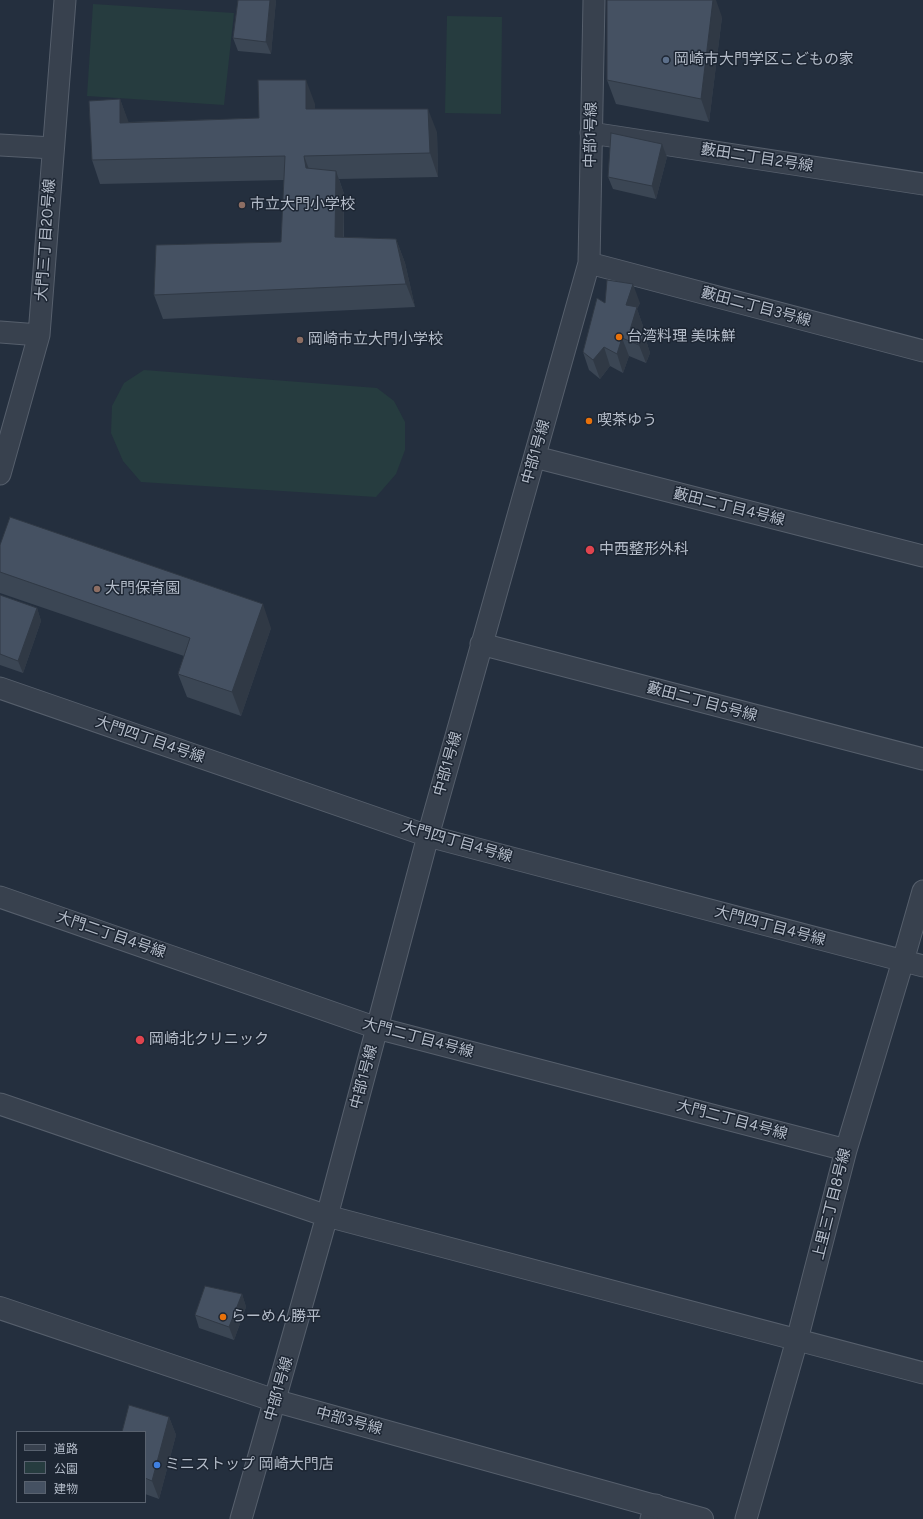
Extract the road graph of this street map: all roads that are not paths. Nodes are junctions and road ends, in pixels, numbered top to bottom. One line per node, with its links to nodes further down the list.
1 (65, 0): 5 (street, 大門三丁目20号線)
2 (594, 0): 3 (street, 中部1号線)
3 (591, 133): 6 (street, 藪田二丁目2号線); 7 (street, 中部1号線)
4 (0, 145): 5 (street)
5 (53, 148): 9 (street, 大門三丁目20号線)
6 (923, 184)
7 (589, 263): 10 (street, 藪田二丁目3号線); 11 (street, 中部1号線)
8 (0, 332): 9 (street)
9 (38, 335): 12 (street, 大門三丁目20号線)
10 (923, 351)
11 (535, 457): 13 (street, 藪田二丁目4号線); 14 (street, 中部1号線)
12 (0, 474)
13 (923, 556)
14 (481, 644): 16 (street, 藪田二丁目5号線); 17 (street, 中部1号線)
15 (0, 688): 17 (street, 大門四丁目4号線)
16 (923, 759)
17 (428, 836): 20 (street, 大門四丁目4号線); 21 (street, 中部1号線)
18 (923, 891): 20 (street, 上里三丁目8号線)
19 (0, 896): 21 (street, 大門二丁目4号線)
20 (913, 963): 23 (street, 上里三丁目8号線)
21 (377, 1028): 23 (street, 大門二丁目4号線); 24 (street, 中部1号線)
22 (0, 1104): 24 (street)
23 (846, 1150): 26 (street, 上里三丁目8号線)
24 (327, 1216): 26 (street); 28 (street, 中部1号線)
25 (0, 1308): 28 (street, 中部3号線)
26 (797, 1340): 27 (street); 32 (street, 上里三丁目8号線)
27 (923, 1373)
28 (276, 1401): 29 (street, 中部3号線); 30 (street, 中部1号線)
29 (654, 1512): 31 (street, 中部3号線)
30 (241, 1519)
31 (702, 1519)
32 (746, 1519)

